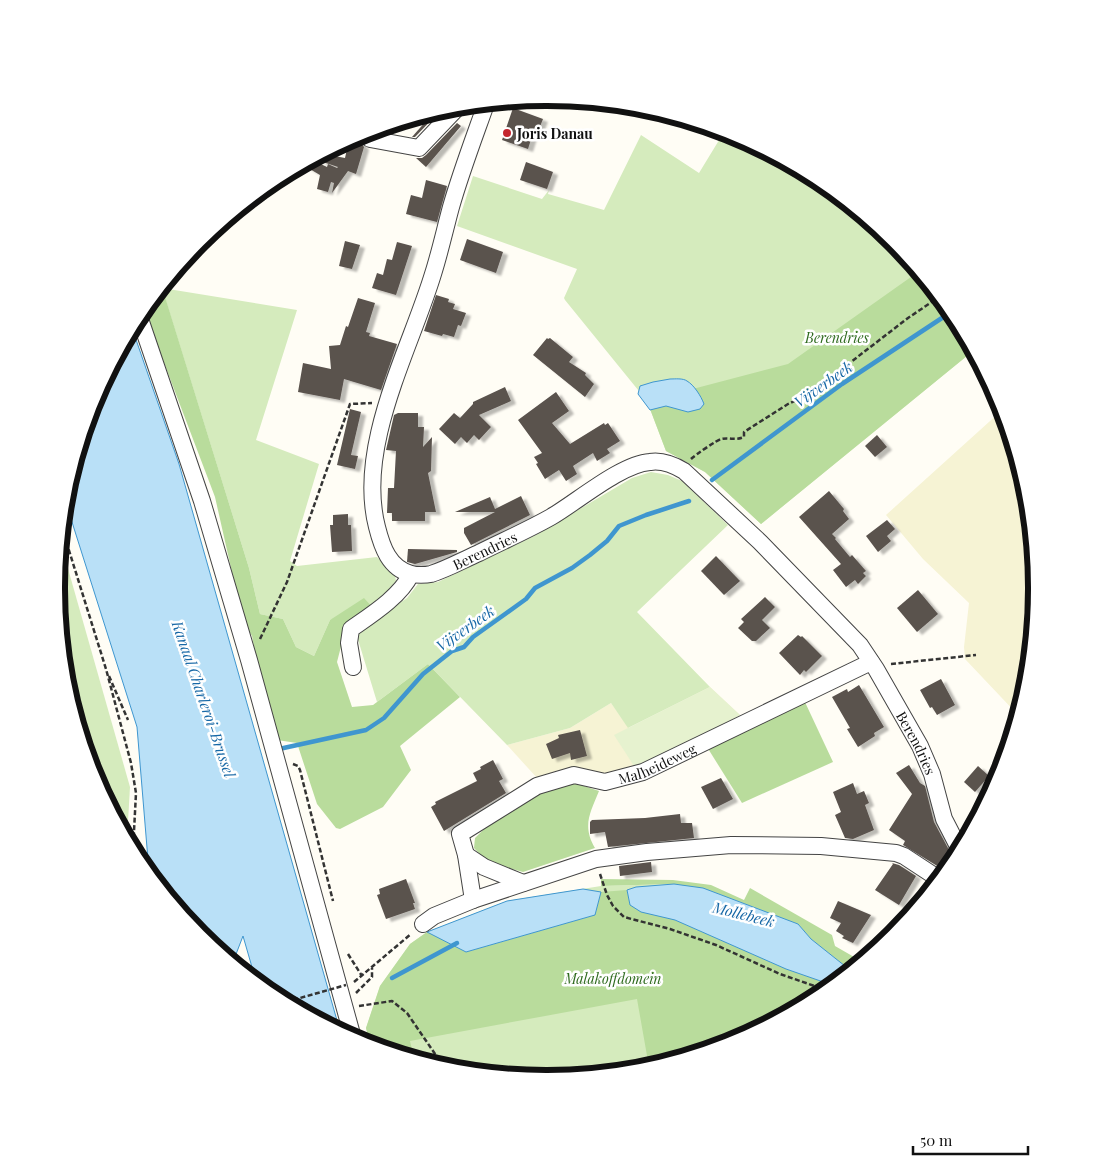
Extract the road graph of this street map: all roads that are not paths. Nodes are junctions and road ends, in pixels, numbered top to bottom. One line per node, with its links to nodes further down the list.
1 (484, 111): 5 (street)
2 (449, 117): 3 (street)
3 (372, 139)
4 (142, 326): 14 (street)
5 (411, 574): 6 (street, Berendries); 7 (street)
6 (873, 666): 8 (street, Berendries); 9 (street, Malheideweg)
7 (353, 667)
8 (956, 841)
9 (466, 855): 11 (street); 12 (street, Malheideweg)
10 (933, 875): 11 (street)
11 (523, 883): 12 (street)
12 (473, 900): 13 (street)
13 (423, 924)
14 (351, 1028)

